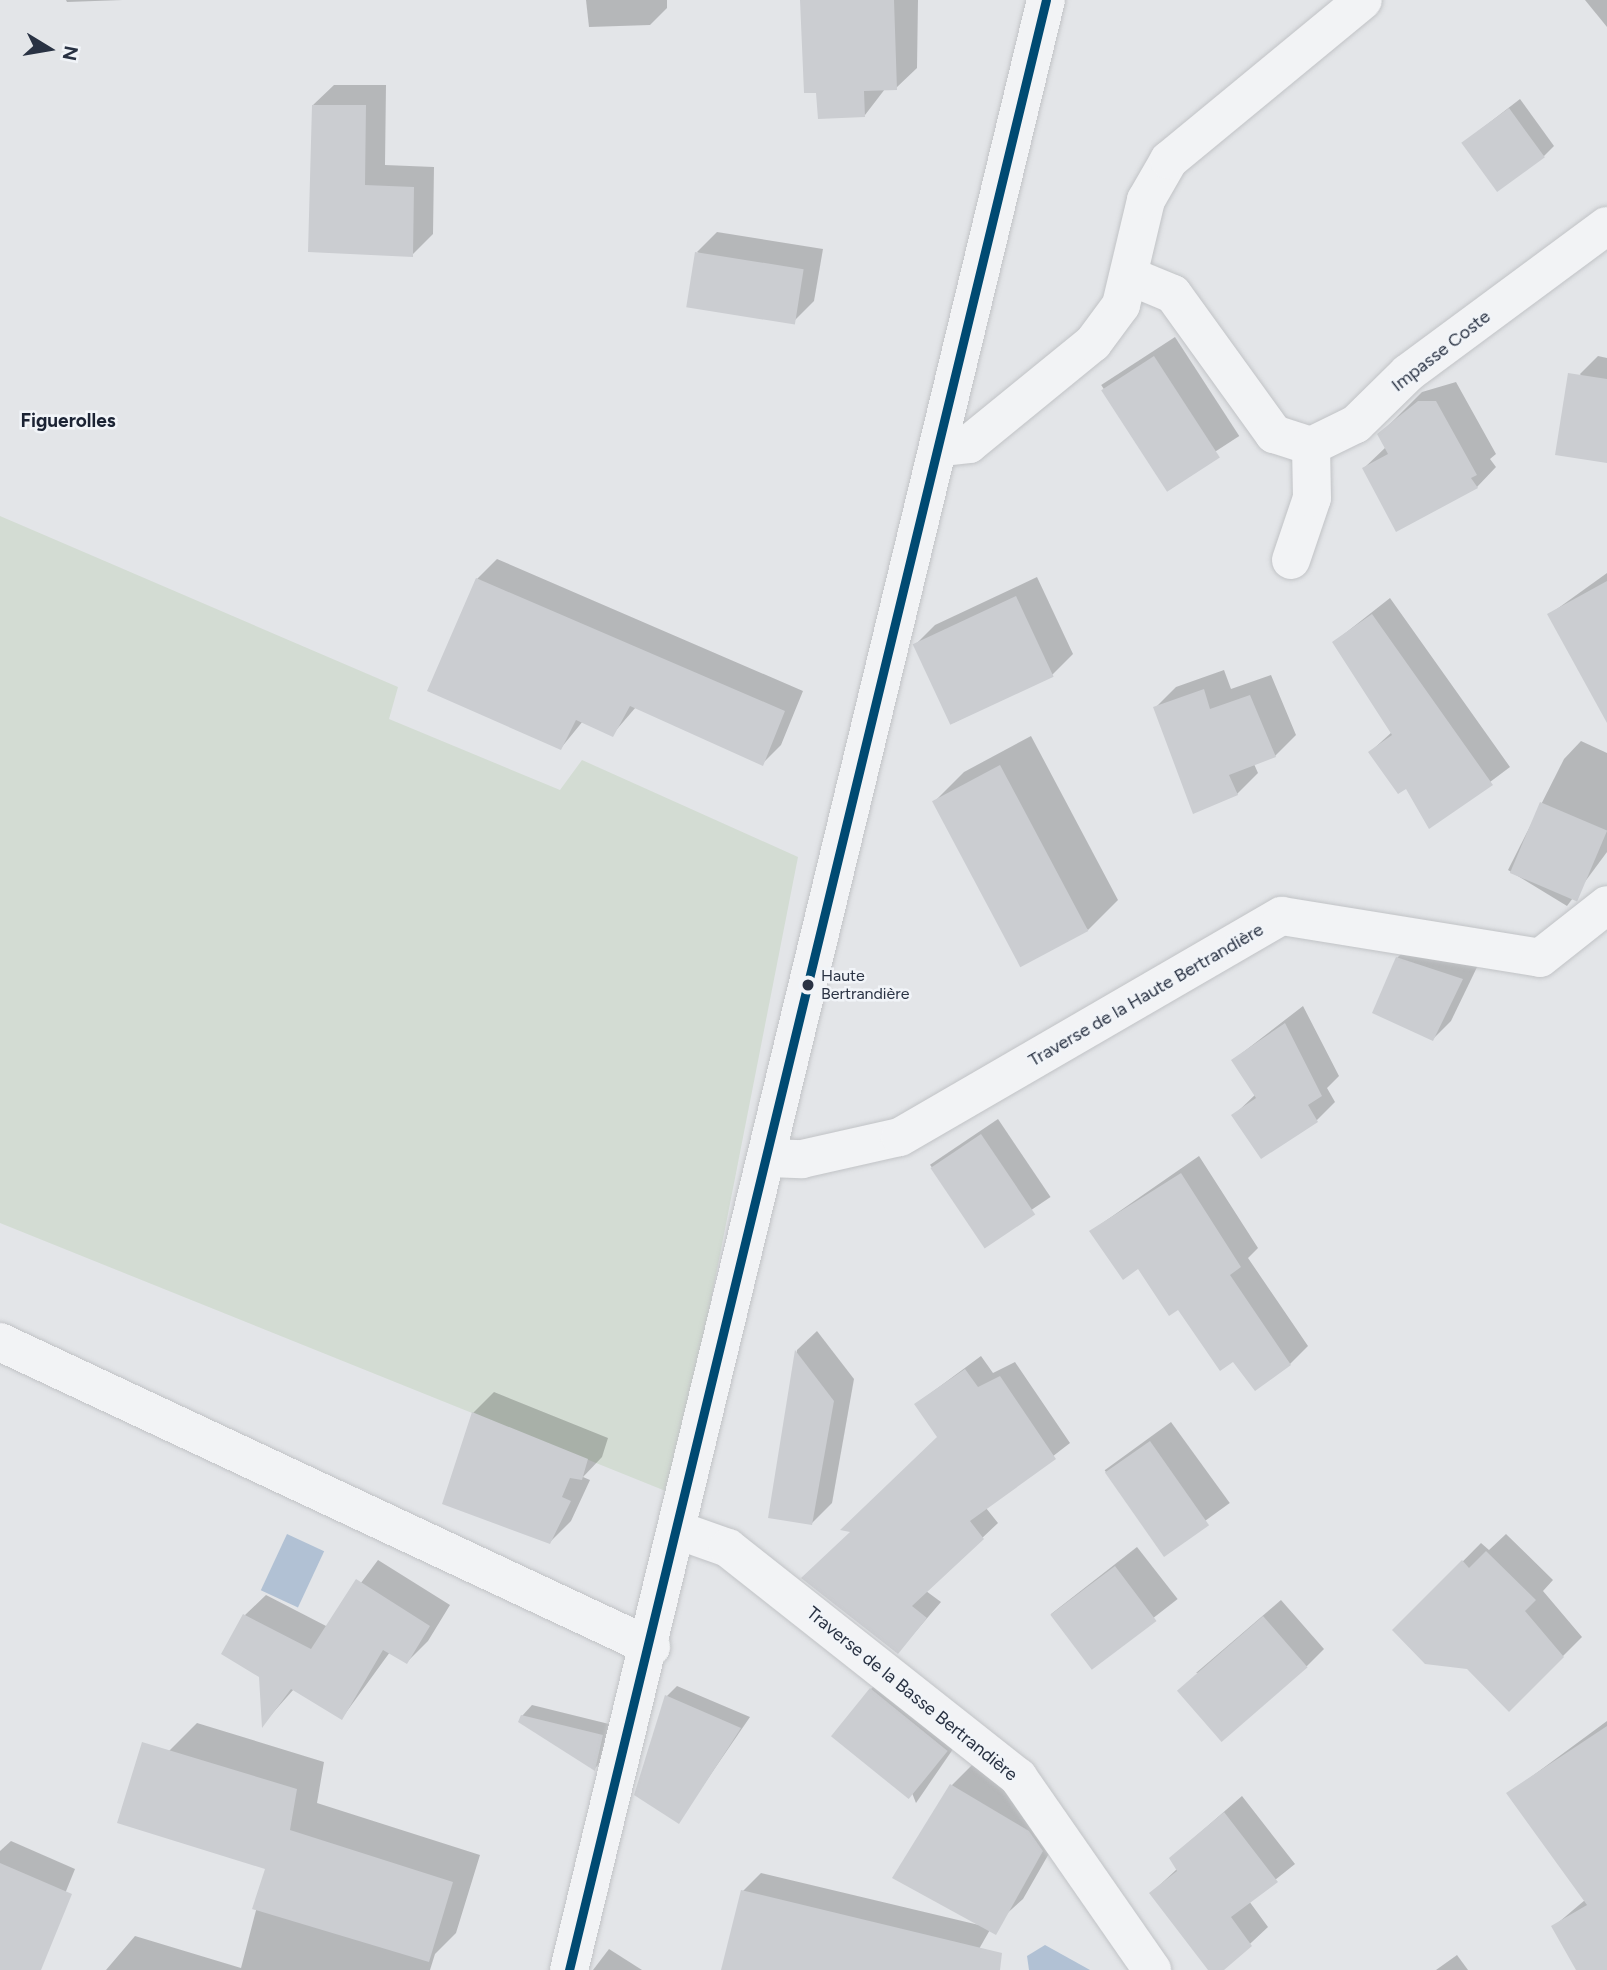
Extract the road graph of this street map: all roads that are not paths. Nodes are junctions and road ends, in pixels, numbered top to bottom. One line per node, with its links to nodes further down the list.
1 (1046, 0): 6 (street)
2 (1363, 0): 4 (street)
3 (1607, 226): 5 (street, Impasse Coste)
4 (1132, 277): 5 (street); 6 (street)
5 (1311, 446): 7 (street)
6 (942, 447): 9 (street)
7 (1291, 560)
8 (1607, 905): 9 (street, Traverse de la Haute Bertrandière)
9 (768, 1158): 11 (street)
10 (0, 1342): 12 (street)
11 (680, 1531): 12 (street); 14 (street, Traverse de la Basse Bertrandière)
12 (651, 1647): 13 (street)
13 (569, 1970)
14 (1152, 1970)

